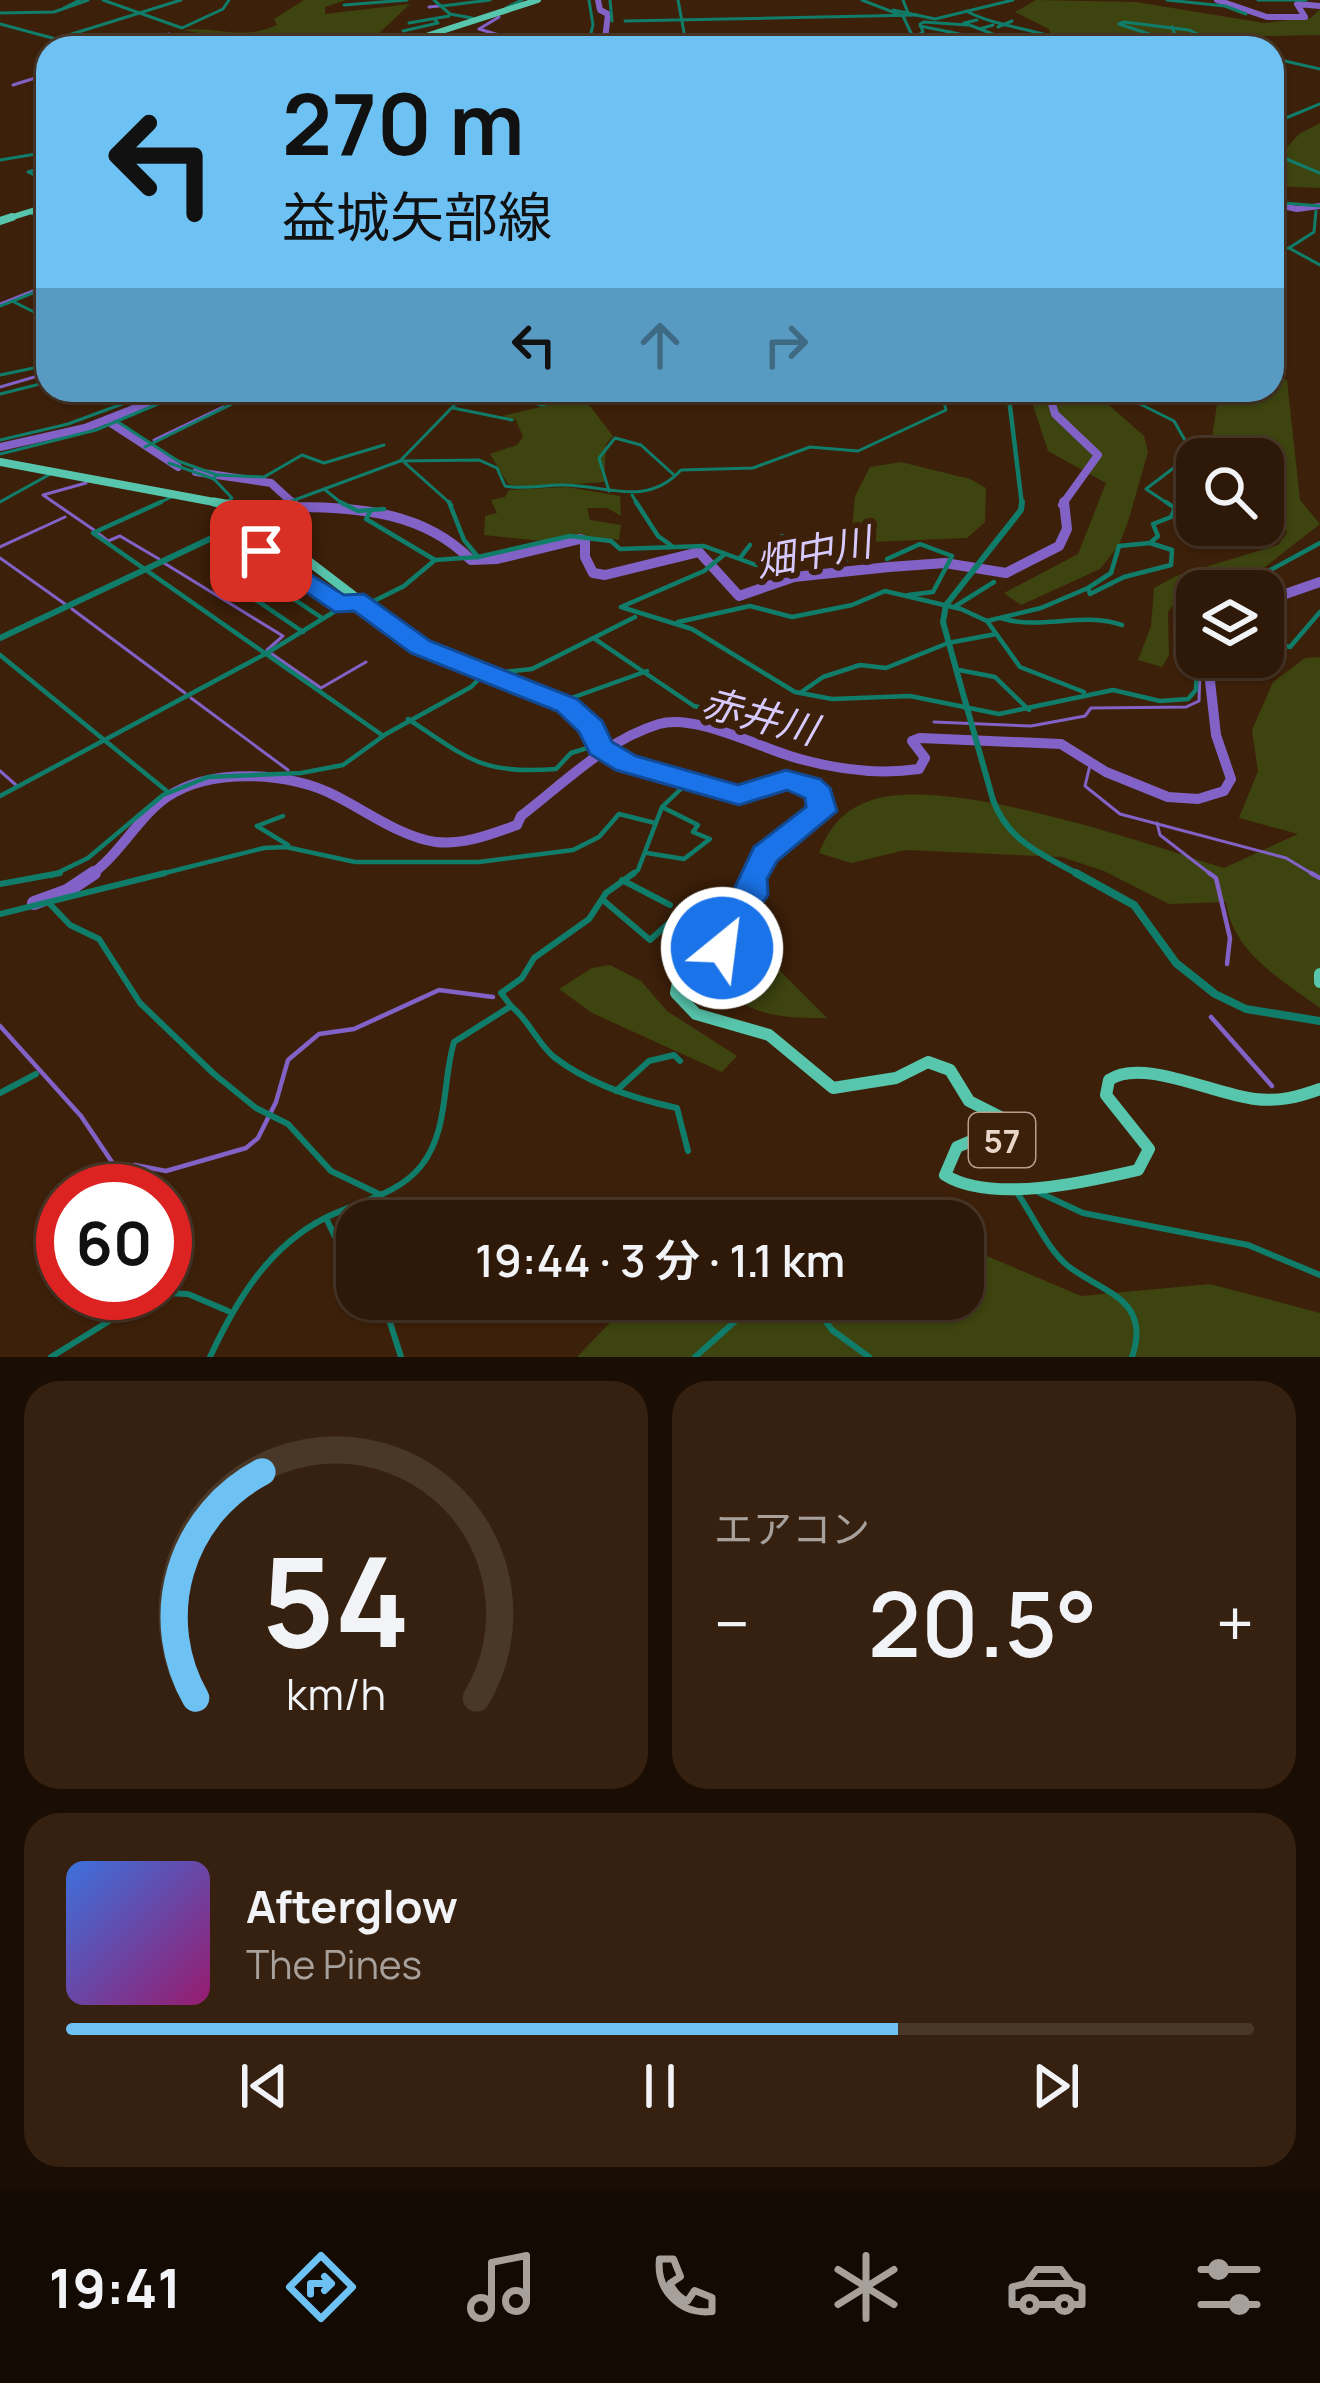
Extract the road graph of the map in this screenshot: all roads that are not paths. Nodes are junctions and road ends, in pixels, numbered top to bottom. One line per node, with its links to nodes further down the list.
1 (80, 0): 24 (street)
2 (88, 0): 24 (street)
3 (103, 0): 25 (street)
4 (181, 0): 25 (street)
5 (229, 0): 25 (street)
6 (407, 0): 21 (street)
7 (434, 0): 22 (street)
8 (490, 0): 18 (street)
9 (589, 0): 53 (street)
10 (610, 0): 36 (street)
11 (678, 0): 34 (street)
12 (862, 0): 28 (street)
13 (903, 0): 28 (street)
14 (1013, 0): 23 (street)
15 (1166, 0): 29 (street)
16 (1258, 0): 17 (street)
17 (1306, 0)
18 (470, 1): 22 (street); 27 (street)
19 (525, 1): 20 (main road); 27 (main road)
20 (540, 3)
21 (344, 5)
22 (442, 6): 26 (street)
23 (966, 10): 31 (street); 32 (street)
24 (0, 12)
25 (137, 14): 51 (street)
26 (453, 14): 30 (street); 33 (street)
27 (489, 14): 33 (main road)
28 (906, 14): 31 (street); 34 (street); 55 (street)
29 (1246, 14)
30 (434, 19): 35 (street); 45 (street)
31 (935, 19): 40 (street); 41 (street)
32 (980, 19): 40 (street); 42 (street)
33 (477, 20): 52 (main road)
34 (682, 20): 38 (street); 54 (street)
35 (408, 21)
36 (612, 21)
37 (1012, 21): 42 (street)
38 (625, 22)
39 (0, 24): 50 (street)
40 (967, 25): 44 (street)
41 (920, 26): 46 (street); 56 (street)
42 (995, 26): 44 (street); 47 (street)
43 (1172, 27): 61 (street); 62 (street); 63 (street)
44 (980, 29): 49 (street)
45 (403, 31)
46 (950, 32): 57 (street); 58 (street)
47 (1036, 32): 59 (street); 60 (street)
48 (934, 35): 57 (street)
49 (995, 35)
50 (45, 36)
51 (66, 36)
52 (427, 36)
53 (590, 36)
54 (685, 36)
55 (913, 36)
56 (917, 36)
57 (942, 36)
58 (969, 36)
59 (1030, 36)
60 (1048, 36)
61 (1123, 36)
62 (1176, 36)
63 (1196, 36)
64 (1284, 61): 65 (street)
65 (1320, 69)
66 (1320, 104): 67 (street)
67 (1284, 119)
68 (36, 154): 70 (street)
69 (1284, 158): 71 (street)
70 (0, 160)
71 (1320, 173)
72 (1284, 204): 74 (street)
73 (36, 209): 75 (main road)
74 (1319, 209): 78 (street)
75 (27, 211): 76 (street); 77 (main road)
76 (36, 215)
77 (0, 221)
78 (1289, 248): 79 (street); 80 (street)
79 (1284, 249)
80 (1320, 265)
81 (36, 291): 82 (street)
82 (12, 301): 83 (street); 84 (street)
83 (0, 306)
84 (36, 313)
85 (36, 368): 86 (street)
86 (0, 376)
87 (36, 385): 88 (street)
88 (0, 394)
89 (128, 402): 99 (street)
90 (163, 402): 98 (street)
91 (236, 402): 100 (street)
92 (455, 402): 96 (street)
93 (944, 402): 106 (street)
94 (1009, 402): 146 (street)
95 (1136, 402): 121 (street)
96 (449, 407): 97 (street); 103 (street)
97 (512, 420)
98 (115, 423): 100 (street); 102 (street)
99 (0, 440)
100 (149, 445): 107 (street)
101 (385, 446): 107 (street)
102 (0, 458): 105 (main road, 57)
103 (400, 461): 108 (street); 109 (street); 130 (street)
104 (169, 464): 107 (street)
105 (54, 472): 111 (main road, 57); 112 (street)
106 (674, 475): 109 (street); 110 (street)
107 (215, 477): 113 (street)
108 (324, 489): 115 (street); 116 (street)
109 (609, 491): 110 (street)
110 (630, 493): 126 (street)
111 (179, 494): 113 (main road, 57); 136 (street)
112 (0, 502)
113 (226, 502): 116 (main road, 57)
114 (384, 509): 115 (street)
115 (368, 514): 134 (street)
116 (253, 519): 118 (main road, 57); 136 (street)
117 (782, 536): 123 (street)
118 (275, 537): 128 (street); 144 (main road, 57)
119 (703, 538): 125 (street)
120 (721, 542): 127 (street)
121 (1150, 543): 140 (street); 140 (street)
122 (1320, 543): 137 (street)
123 (796, 544): 131 (street); 132 (street)
124 (750, 545): 132 (street)
125 (704, 546): 126 (street); 127 (street)
126 (674, 548): 130 (street)
127 (712, 548): 129 (street)
128 (261, 551): 135 (street); 138 (street)
129 (725, 554): 132 (street); 148 (street)
130 (477, 557): 134 (street)
131 (864, 557)
132 (740, 558)
133 (887, 559): 142 (street)
134 (434, 560): 144 (street)
135 (237, 561): 141 (street); 143 (street)
136 (145, 569): 156 (street); 160 (street)
137 (1270, 570)
138 (302, 579): 141 (street); 145 (street)
139 (994, 582): 146 (street)
140 (1088, 588): 149 (street)
141 (280, 590): 143 (street); 150 (street)
142 (908, 596): 146 (street); 152 (street)
143 (257, 601): 154 (street)
144 (360, 603): 145 (street); 164 (main road, 57)
145 (344, 606): 150 (street)
146 (950, 606): 151 (street); 158 (street)
147 (1320, 612): 159 (street)
148 (635, 616): 152 (street); 157 (street)
149 (1001, 618): 151 (street); 153 (street)
150 (324, 620): 154 (street)
151 (987, 621): 155 (street)
152 (678, 622): 166 (street)
153 (1123, 625)
154 (303, 632): 160 (street)
155 (996, 634): 158 (street); 167 (street)
156 (0, 638)
157 (595, 639): 162 (street); 164 (street)
158 (948, 643): 163 (street); 166 (street)
159 (1284, 645)
160 (267, 653): 171 (street); 173 (street)
161 (0, 655): 173 (street)
162 (646, 671): 168 (street); 172 (street)
163 (957, 673): 169 (street); 191 (street, bridge)
164 (484, 674): 168 (main road, 57); 170 (street)
165 (1195, 678): 167 (street)
166 (800, 693): 169 (street)
167 (1090, 694): 169 (street)
168 (560, 702): 174 (main road, 57)
169 (1029, 710)
170 (408, 719): 171 (street); 174 (street)
171 (382, 735): 176 (street)
172 (796, 736)
173 (106, 740): 176 (street); 177 (street)
174 (600, 747): 175 (main road, 57)
175 (691, 778): 178 (street); 199 (main road, 57)
176 (169, 792): 184 (street)
177 (0, 796)
178 (662, 807): 180 (street); 182 (street)
179 (283, 816): 181 (street)
180 (655, 823): 181 (street); 182 (street)
181 (295, 850): 186 (street)
182 (647, 853): 183 (street)
183 (622, 880): 185 (street); 187 (street)
184 (3, 884)
185 (603, 900): 188 (street); 190 (street)
186 (50, 903): 189 (street); 200 (street)
187 (670, 905)
188 (680, 912)
189 (0, 914)
190 (511, 1006): 195 (street); 200 (street)
191 (1320, 1021)
192 (680, 1061): 195 (street)
193 (35, 1073): 196 (street)
194 (1320, 1089): 198 (main road, 57)
195 (616, 1090): 197 (street)
196 (0, 1093)
197 (688, 1151)
198 (1028, 1185): 199 (main road, 57); 203 (street)
199 (1009, 1188): 215 (street)
200 (379, 1194): 201 (street)
201 (326, 1218): 202 (street); 205 (street)
202 (336, 1240)
203 (1320, 1275)
204 (192, 1296): 205 (street)
205 (229, 1312): 211 (street)
206 (106, 1320): 210 (street)
207 (389, 1320): 212 (street)
208 (736, 1320): 213 (street)
209 (825, 1320): 214 (street)
210 (51, 1357)
211 (210, 1357)
212 (401, 1357)
213 (694, 1357)
214 (869, 1357)
215 (1132, 1357)

